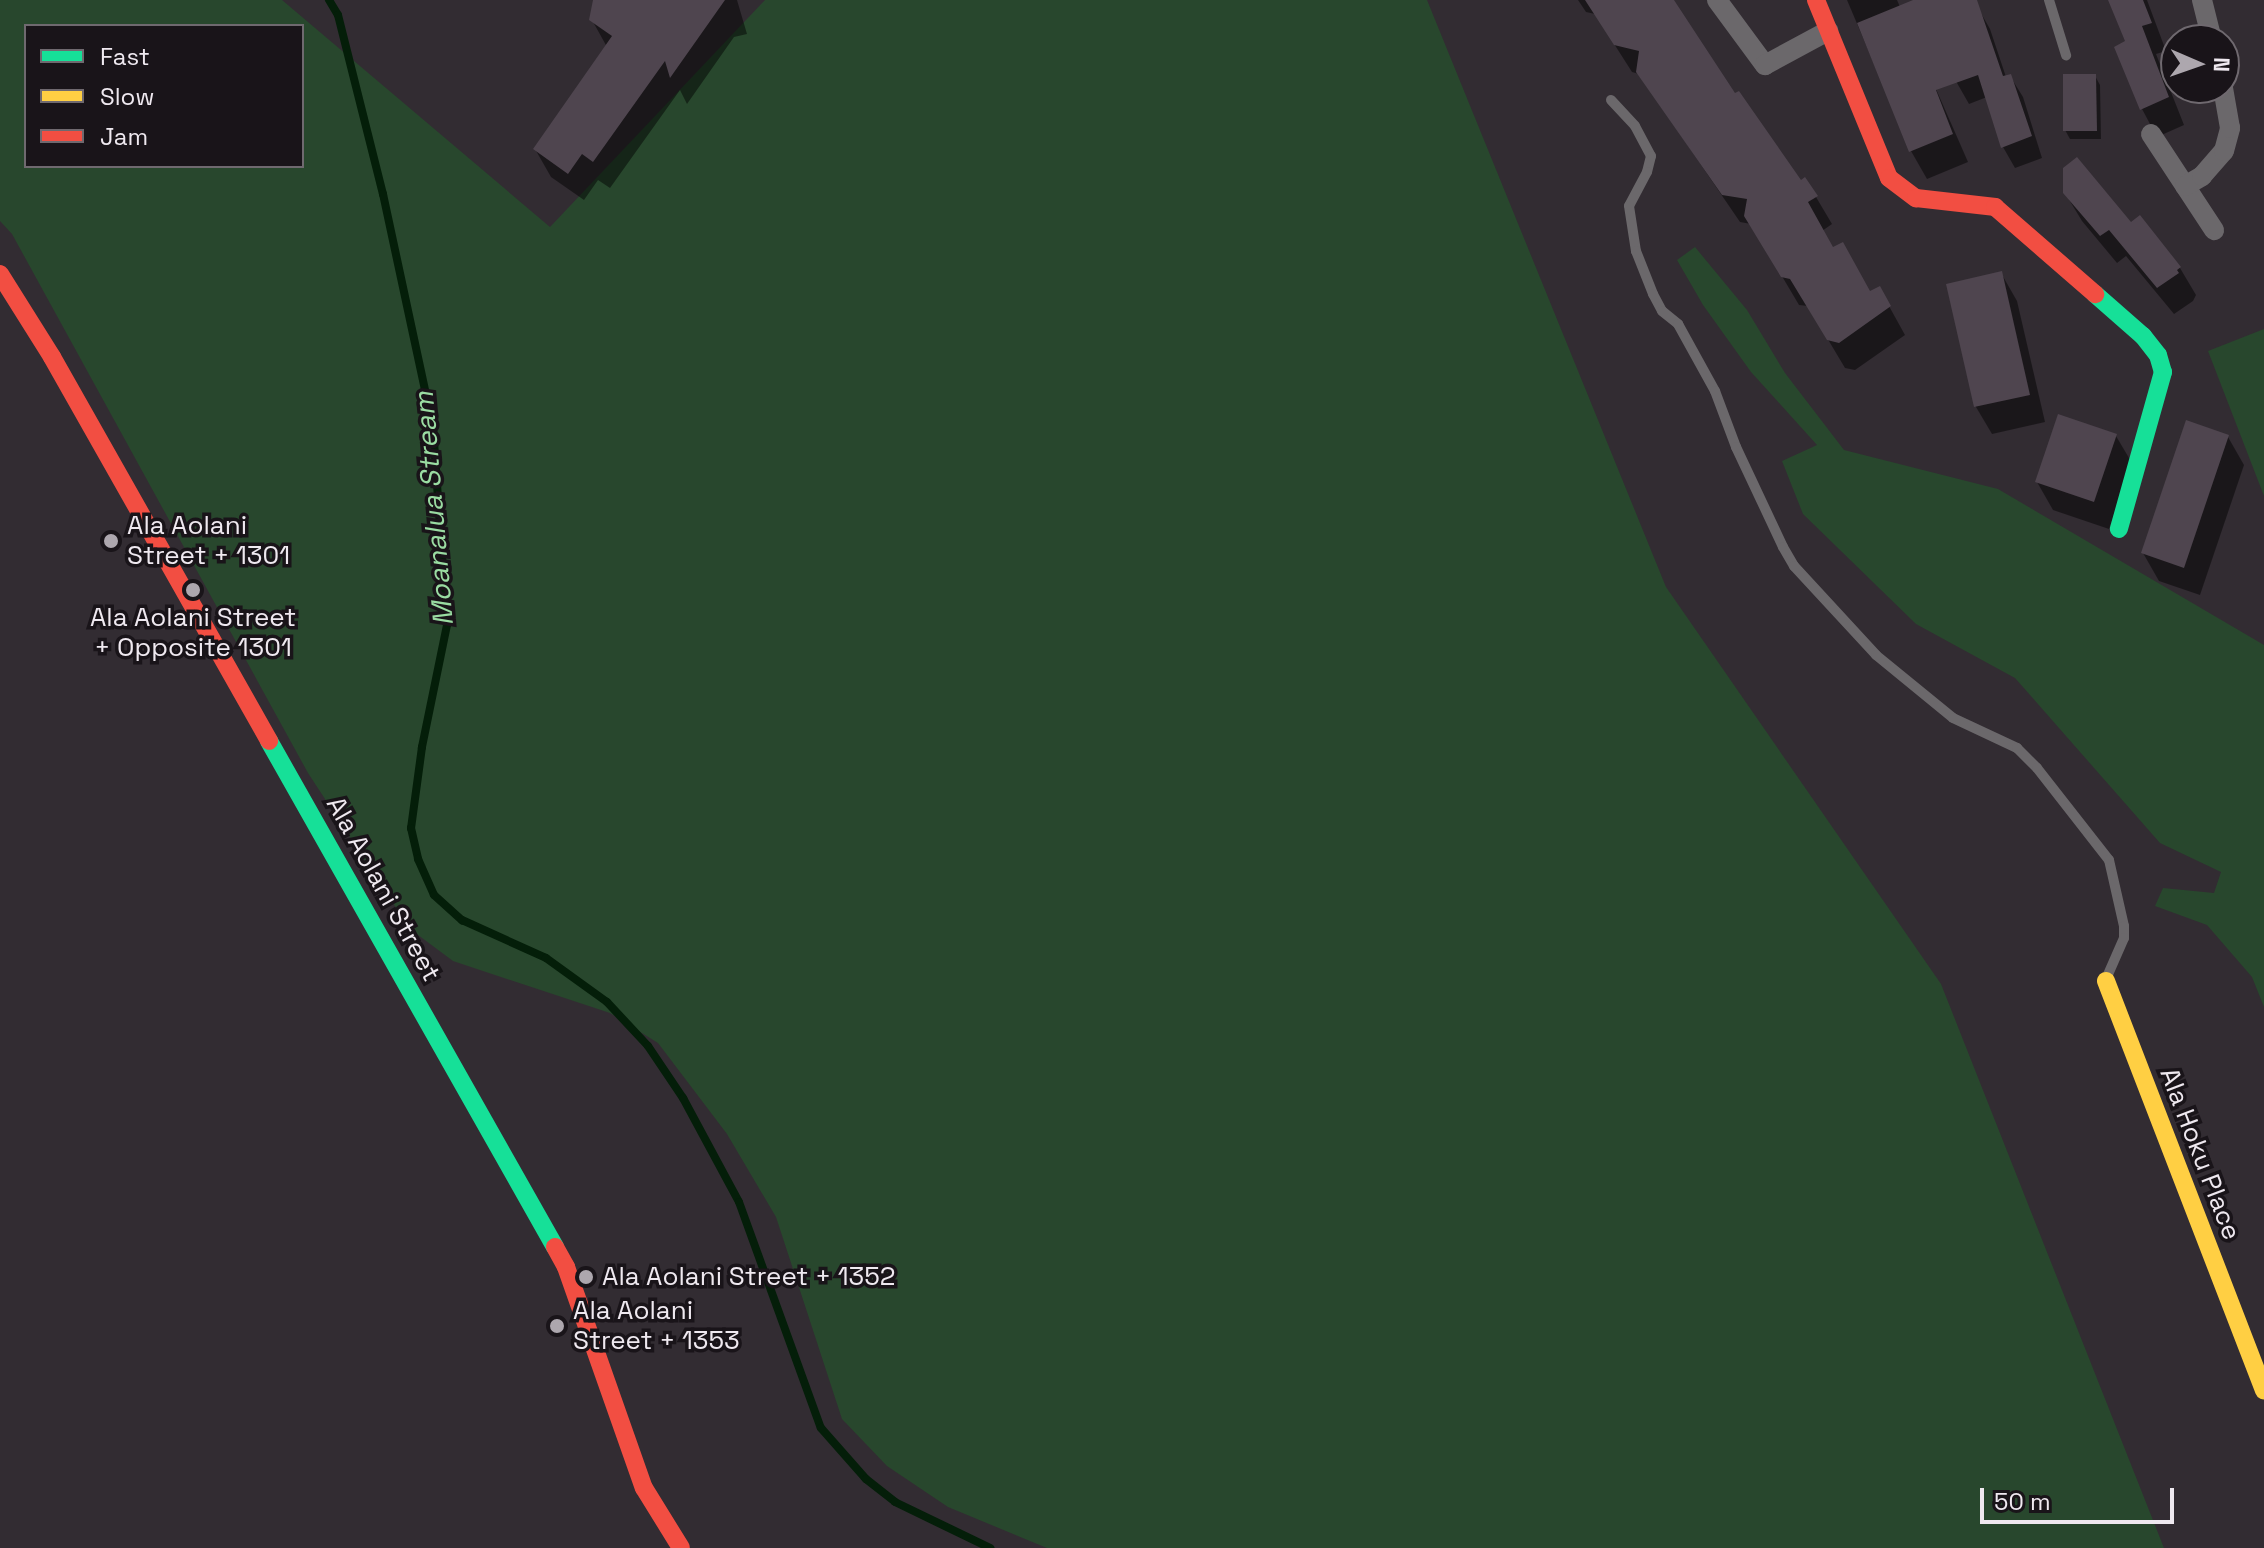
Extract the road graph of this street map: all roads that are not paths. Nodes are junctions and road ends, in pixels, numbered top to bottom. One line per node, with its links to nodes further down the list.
1 (1717, 0): 6 (street)
2 (1816, 0): 6 (street)
3 (2049, 0): 7 (lane)
4 (2202, 0): 5 (street)
5 (2208, 24)
6 (1828, 31): 14 (street)
7 (2066, 55)
8 (1611, 100): 15 (lane)
9 (2226, 104): 11 (street)
10 (2151, 134): 11 (street)
11 (2185, 186): 12 (street)
12 (2214, 230)
13 (0, 274): 17 (street, Ala Aolani Street)
14 (2119, 529)
15 (2106, 981): 16 (street, Ala Hoku Place)
16 (2264, 1391)
17 (681, 1548)

